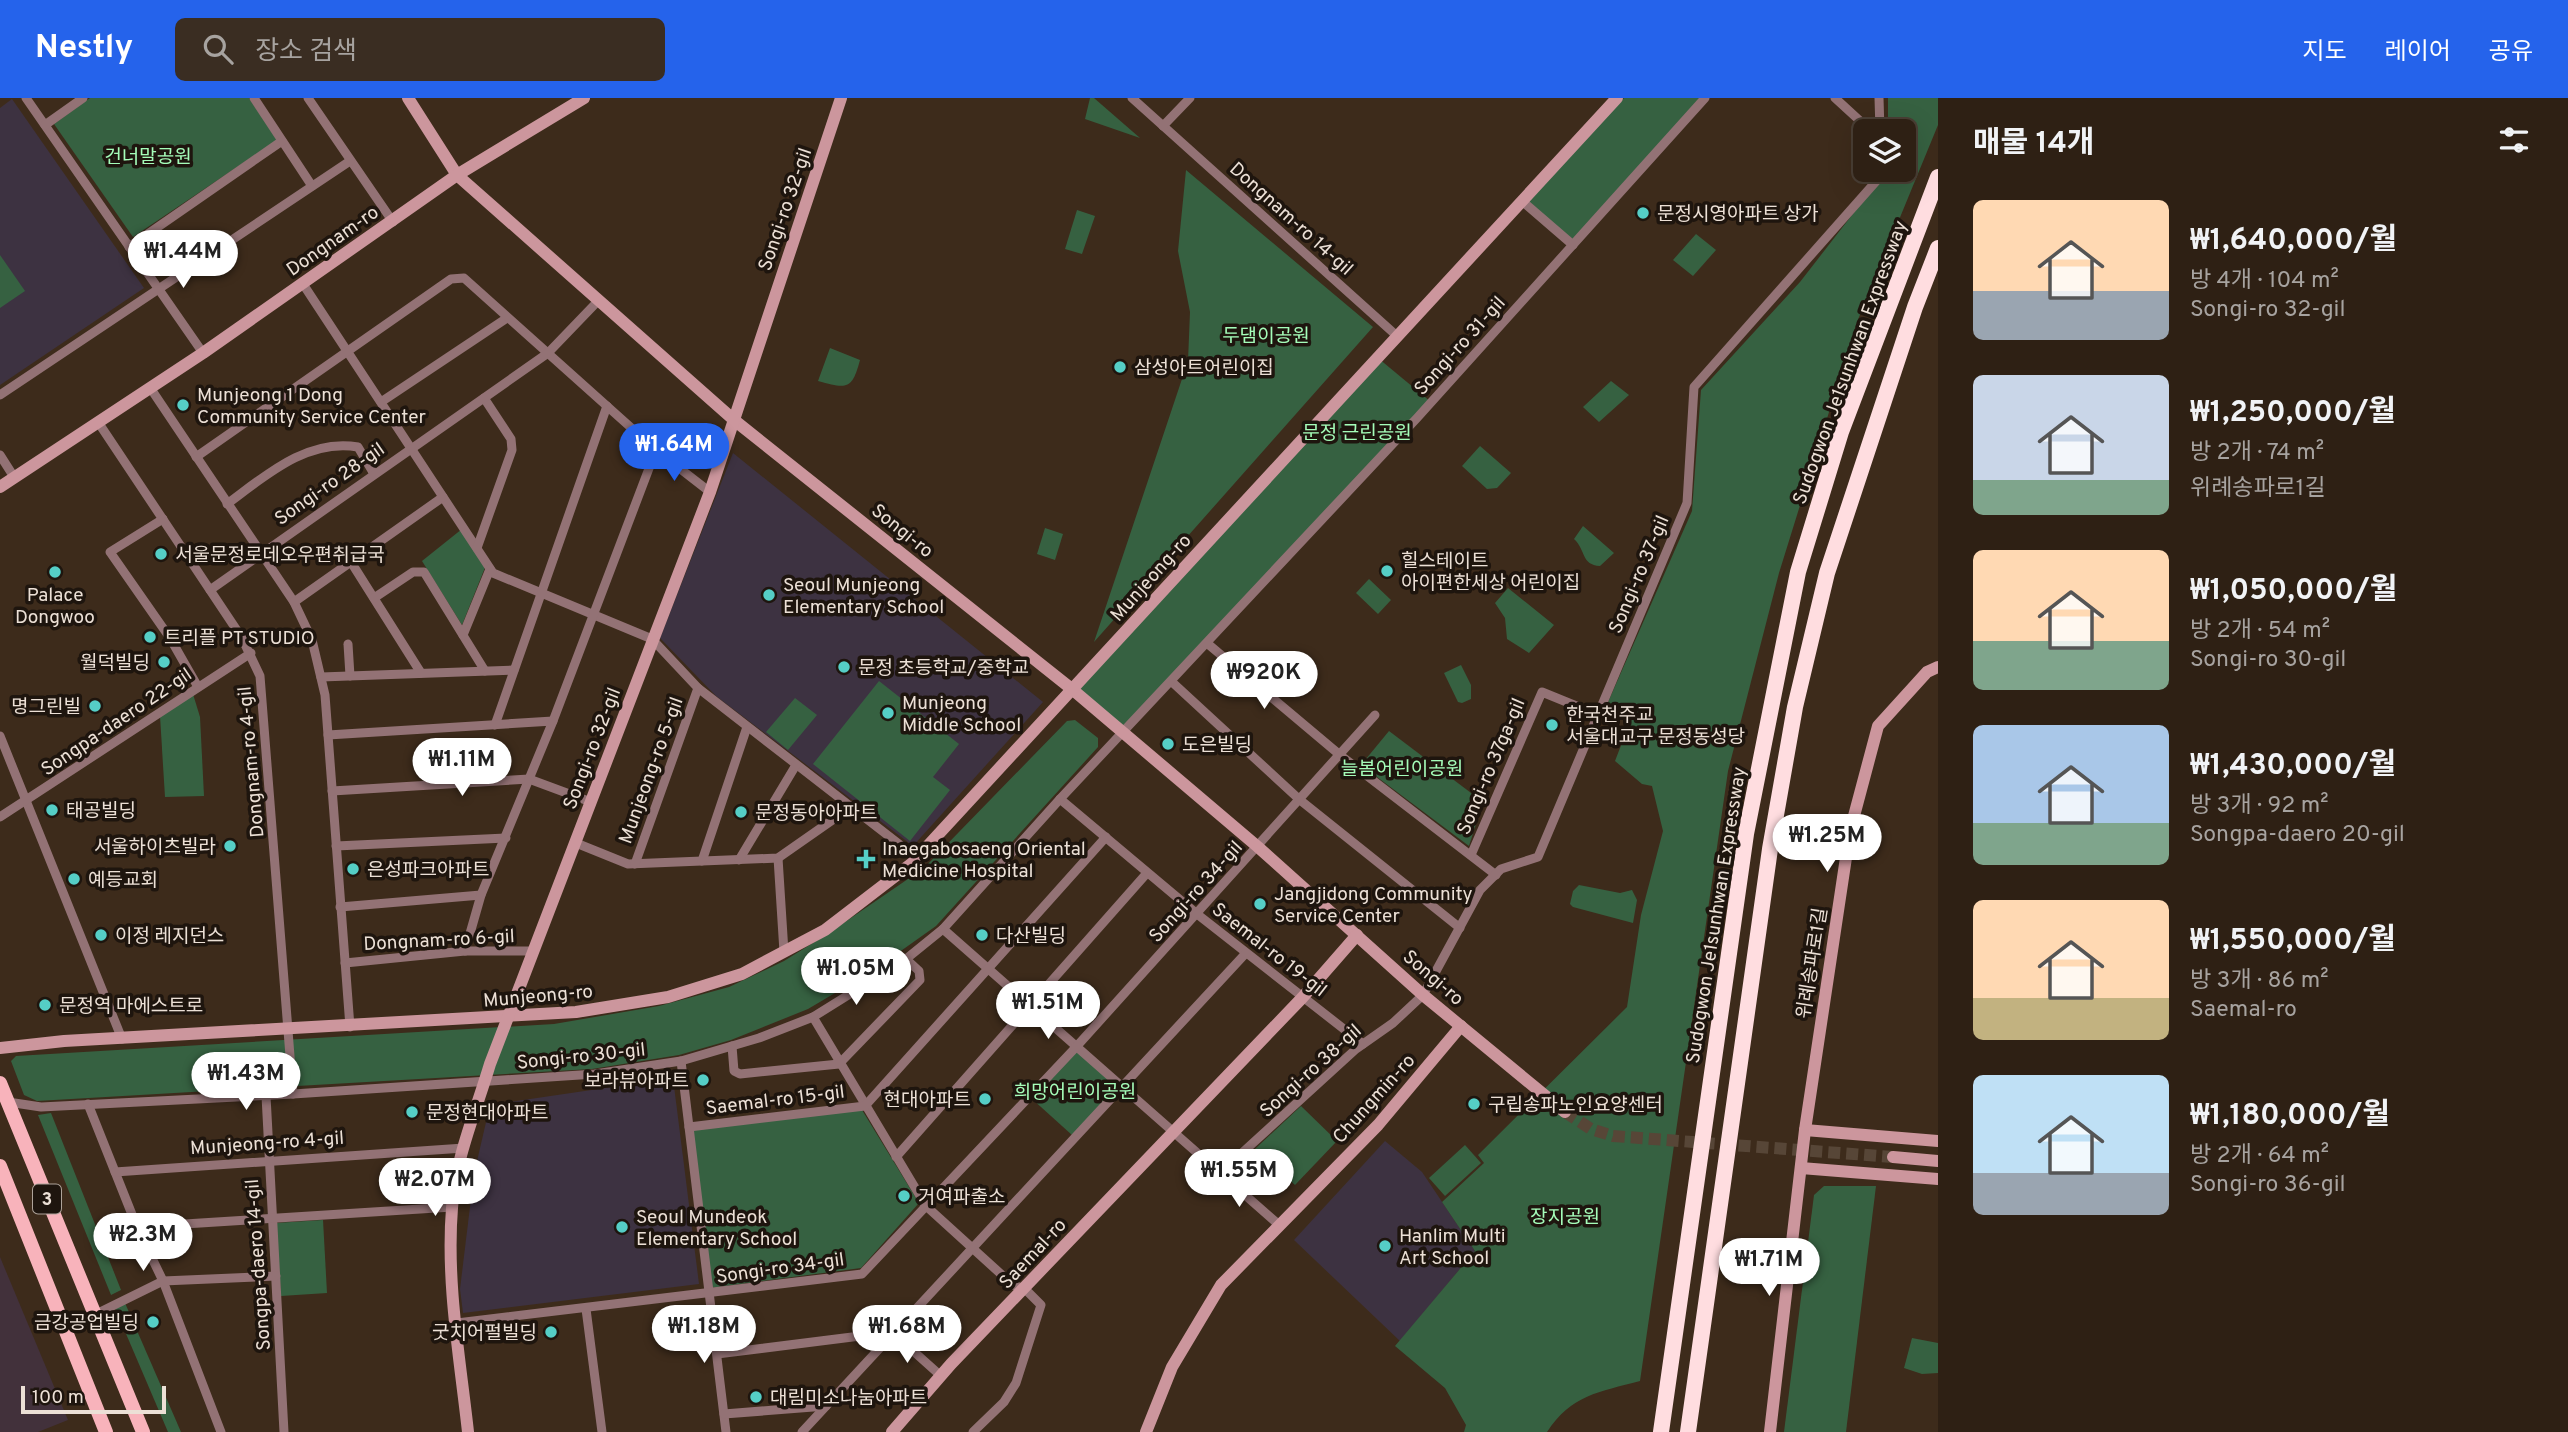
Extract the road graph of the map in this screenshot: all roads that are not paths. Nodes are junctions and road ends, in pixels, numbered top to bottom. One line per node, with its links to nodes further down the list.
1 (26, 98): 16 (street)
2 (83, 98): 16 (street)
3 (254, 98): 18 (street)
4 (308, 98): 19 (street)
5 (408, 98): 20 (street, Songi-ro)
6 (584, 98): 20 (street, Dongnam-ro)
7 (841, 98): 42 (street, Songi-ro 32-gil)
8 (1132, 98): 17 (street, Dongnam-ro 14-gil)
9 (1190, 98): 17 (street)
10 (1617, 98): 24 (street, Munjeong-ro)
11 (1706, 98): 26 (street, Songi-ro 31-gil)
12 (1835, 98): 14 (street)
13 (1879, 98): 15 (street)
14 (1858, 119)
15 (1880, 119)
16 (45, 125): 27 (street)
17 (1163, 126): 33 (street, Dongnam-ro 14-gil)
18 (282, 141): 23 (street); 27 (street)
19 (350, 161): 23 (street); 25 (street)
20 (457, 175): 25 (street, Dongnam-ro); 31 (street, Songi-ro)
21 (1938, 177): 190 (highway, Sudogwon Je1sunhwan Expressway)
22 (1875, 182): 79 (street, Songi-ro 37-gil)
23 (312, 186): 30 (street)
24 (1522, 201): 26 (street); 33 (street, Munjeong-ro)
25 (393, 222): 29 (street, Dongnam-ro)
26 (1573, 245): 67 (street, Songi-ro 31-gil)
27 (129, 247): 30 (street)
28 (1938, 248): 191 (highway)
29 (303, 284): 34 (street); 36 (street, Dongnam-ro)
30 (159, 289): 36 (street); 38 (street)
31 (598, 301): 35 (street, Songi-ro 28-gil); 42 (street, Songi-ro)
32 (507, 318): 34 (street); 35 (street); 40 (street)
33 (1397, 336): 78 (street, Munjeong-ro)
34 (348, 351): 40 (street); 47 (street)
35 (548, 353): 39 (street, Songi-ro 28-gil); 41 (street)
36 (203, 354): 37 (street, Dongnam-ro)
37 (151, 389): 43 (street, Dongnam-ro); 47 (street, Dongnam-ro 6-gil)
38 (0, 394)
39 (484, 398): 44 (street, Songi-ro 28-gil); 55 (street)
40 (381, 402): 44 (street)
41 (607, 406): 45 (street); 60 (street)
42 (734, 420): 51 (street, Songi-ro 32-gil); 78 (street, Songi-ro)
43 (98, 422): 49 (street, Dongnam-ro); 54 (street, Dongnam-ro 4-gil)
44 (411, 448): 48 (street, Songi-ro 28-gil); 52 (street)
45 (656, 450): 51 (street); 63 (street)
46 (0, 456): 49 (street)
47 (196, 457): 53 (street, Dongnam-ro 6-gil)
48 (374, 474): 53 (street); 56 (street, Songi-ro 28-gil)
49 (14, 477): 50 (street, Dongnam-ro)
50 (0, 487)
51 (710, 492): 65 (street, Songi-ro 32-gil)
52 (443, 497): 55 (street); 57 (street)
53 (227, 504): 56 (street, Dongnam-ro 6-gil)
54 (163, 519): 59 (street, Dongnam-ro 4-gil); 76 (street)
55 (477, 548): 58 (street)
56 (260, 552): 59 (street, Songi-ro 28-gil); 62 (street, Dongnam-ro 6-gil)
57 (351, 562): 61 (street); 62 (street)
58 (490, 569): 60 (street); 64 (street)
59 (210, 590): 68 (street, Dongnam-ro 4-gil)
60 (541, 593): 63 (street); 70 (street)
61 (374, 598): 64 (street); 72 (street)
62 (294, 602): 74 (street, Dongnam-ro 6-gil)
63 (593, 616): 65 (street); 81 (street)
64 (463, 635): 71 (street)
65 (652, 639): 77 (street, Munjeong-ro 5-gil); 94 (street, Songi-ro 32-gil)
66 (348, 644): 73 (street)
67 (1208, 644): 75 (street, Songi-ro 31-gil); 87 (street)
68 (251, 653): 76 (street, Songpa-daero 22-gil); 130 (street, Dongnam-ro 4-gil)
69 (1938, 667): 148 (street, 위례송파로1길)
70 (514, 670): 71 (street); 82 (street)
71 (485, 671): 72 (street)
72 (421, 673): 73 (street)
73 (350, 676): 74 (street)
74 (321, 677): 85 (street, Dongnam-ro 6-gil)
75 (1172, 682): 84 (street, Songi-ro 31-gil); 92 (street)
76 (198, 687): 93 (street, Songpa-daero 22-gil)
77 (698, 688): 83 (street, Munjeong-ro 5-gil); 107 (street, Munjeong-ro 5-gil)
78 (1073, 690): 84 (street, Songi-ro); 104 (street, Munjeong-ro)
79 (1596, 714): 102 (street, Songi-ro 37ga-gil); 109 (street, Songi-ro 37-gil)
80 (1375, 715): 87 (street, Songi-ro 34-gil)
81 (553, 721): 82 (street); 89 (street)
82 (495, 725): 85 (street)
83 (747, 727): 88 (street, Munjeong-ro 5-gil); 106 (street)
84 (1124, 733): 91 (street, Songi-ro 30-gil); 101 (street, Songi-ro)
85 (328, 735): 90 (street, Dongnam-ro 6-gil)
86 (0, 736): 93 (street)
87 (1339, 755): 92 (street, Songi-ro 34-gil); 102 (street)
88 (796, 765): 95 (street, Munjeong-ro 5-gil); 105 (street)
89 (529, 779): 90 (street); 94 (street); 97 (street)
90 (332, 791): 100 (street, Dongnam-ro 6-gil)
91 (1059, 799): 98 (street, Saemal-ro 19-gil); 114 (street, Songi-ro 30-gil)
92 (1300, 800): 101 (street, Songi-ro 34-gil); 113 (street)
93 (26, 801): 96 (street, Songpa-daero 22-gil); 131 (street)
94 (591, 802): 99 (street, Songi-ro 32-gil)
95 (851, 807): 103 (street); 104 (street, Munjeong-ro 5-gil)
96 (0, 817)
97 (506, 838): 100 (street); 110 (street)
98 (1106, 838): 108 (street, Saemal-ro 19-gil); 122 (street, Saemal-ro 15-gil)
99 (576, 843): 107 (street, Munjeong-ro 5-gil); 117 (street, Songi-ro 32-gil)
100 (336, 846): 111 (street, Dongnam-ro 6-gil)
101 (1258, 847): 112 (street, Songi-ro 34-gil); 115 (street, Songi-ro)
102 (1471, 855): 109 (street)
103 (778, 858): 105 (street, Munjeong-ro 5-gil); 118 (street)
104 (917, 858): 118 (street, Munjeong-ro)
105 (739, 860): 106 (street, Munjeong-ro 5-gil)
106 (702, 861): 107 (street, Munjeong-ro 5-gil)
107 (635, 864)
108 (1147, 873): 112 (street, Saemal-ro 19-gil); 125 (street)
109 (1496, 874): 113 (street, Songi-ro 37-gil)
110 (481, 895): 111 (street, Dongnam-ro 6-gil); 116 (street)
111 (340, 907): 121 (street, Dongnam-ro 6-gil)
112 (1197, 914): 119 (street, Saemal-ro 19-gil); 134 (street, Songi-ro 34-gil)
113 (1460, 928): 123 (street, Songi-ro 37-gil)
114 (943, 929): 120 (street, Songi-ro 30-gil); 122 (street)
115 (1357, 934): 123 (street, Songi-ro); 124 (street, Saemal-ro)
116 (465, 951): 117 (street, Dongnam-ro 6-gil); 121 (street, Dongnam-ro 6-gil)
117 (534, 951): 126 (street, Songi-ro 32-gil)
118 (784, 952): 126 (street, Munjeong-ro)
119 (1246, 953): 124 (street, Saemal-ro 19-gil); 140 (street)
120 (906, 959): 127 (street, Songi-ro 30-gil); 137 (street, Saemal-ro 15-gil)
121 (345, 963): 129 (street, Dongnam-ro 6-gil)
122 (987, 970): 125 (street); 145 (street, Saemal-ro 15-gil)
123 (1423, 995): 128 (street, Songi-ro); 132 (street, Songi-ro 38-gil)
124 (1302, 998): 132 (street, Saemal-ro 19-gil); 149 (street, Saemal-ro)
125 (1029, 1007): 134 (street); 152 (street)
126 (509, 1017): 129 (street, Munjeong-ro); 138 (street)
127 (813, 1017): 133 (street, Songi-ro 30-gil); 137 (street, Saemal-ro 15-gil)
128 (1461, 1026): 146 (street, Songi-ro); 164 (street, Chungmin-ro)
129 (350, 1027): 130 (street, Munjeong-ro)
130 (286, 1030): 131 (street, Munjeong-ro); 141 (street)
131 (122, 1039): 135 (street, Munjeong-ro)
132 (1363, 1044): 159 (street, Songi-ro 38-gil)
133 (732, 1046): 136 (street, Songi-ro 30-gil); 137 (street, Saemal-ro 15-gil)
134 (1077, 1046): 140 (street); 161 (street, Songi-ro 34-gil)
135 (0, 1048)
136 (681, 1061): 138 (street, Songi-ro 30-gil); 147 (street)
137 (839, 1063): 145 (street, Saemal-ro 15-gil)
138 (485, 1081): 141 (street, Songi-ro 30-gil); 151 (street)
139 (0, 1083): 143 (main road, 3)
140 (1123, 1086): 149 (street); 166 (street)
141 (293, 1094): 142 (street, Songi-ro 30-gil)
142 (266, 1096): 144 (street, Songi-ro 30-gil); 154 (street, Songpa-daero 14-gil)
143 (8, 1102): 144 (street, Songi-ro 30-gil); 172 (main road, 3)
144 (88, 1104): 158 (street)
145 (865, 1106): 147 (street, Saemal-ro 15-gil); 152 (street, Saemal-ro 15-gil)
146 (1565, 1112)
147 (689, 1127): 170 (street)
148 (1805, 1130): 150 (street); 157 (street, 위례송파로1길)
149 (1173, 1131): 159 (street); 169 (street, Saemal-ro)
150 (1938, 1141)
151 (464, 1148): 154 (street, Munjeong-ro 4-gil); 162 (street)
152 (896, 1157): 161 (street, Saemal-ro 15-gil)
153 (1893, 1157): 155 (street)
154 (268, 1161): 158 (street, Munjeong-ro 4-gil); 163 (street, Songpa-daero 14-gil)
155 (1938, 1161)
156 (0, 1166): 179 (main road, 3)
157 (1801, 1168): 160 (street); 192 (street, 위례송파로1길)
158 (115, 1172): 165 (street)
159 (1220, 1173): 164 (street)
160 (1938, 1180)
161 (926, 1206): 166 (street, Saemal-ro 15-gil); 170 (street, Songi-ro 34-gil)
162 (452, 1207): 163 (street); 173 (street)
163 (273, 1220): 165 (street); 167 (street, Songpa-daero 14-gil)
164 (1278, 1224): 189 (street, Chungmin-ro)
165 (137, 1227): 168 (street)
166 (973, 1249): 169 (street, Saemal-ro 15-gil); 174 (street)
167 (276, 1276): 168 (street); 182 (street, Songpa-daero 14-gil)
168 (163, 1281): 172 (street); 181 (street)
169 (1025, 1289): 176 (street, Saemal-ro); 188 (street)
170 (709, 1294): 171 (street, Songi-ro 34-gil); 175 (street)
171 (586, 1309): 173 (street, Songi-ro 34-gil); 184 (street)
172 (94, 1315): 180 (main road, 3)
173 (457, 1323): 183 (street)
174 (892, 1332): 175 (street); 176 (street); 177 (street)
175 (717, 1354): 178 (street)
176 (941, 1376): 187 (street, Saemal-ro)
177 (826, 1406): 178 (street); 186 (street)
178 (724, 1414): 185 (street)
179 (106, 1432)
180 (143, 1432)
181 (221, 1432)
182 (284, 1432)
183 (468, 1432)
184 (602, 1432)
185 (726, 1432)
186 (802, 1432)
187 (892, 1432)
188 (973, 1432)
189 (1146, 1432)
190 (1661, 1432)
191 (1688, 1432)
192 (1770, 1432)

